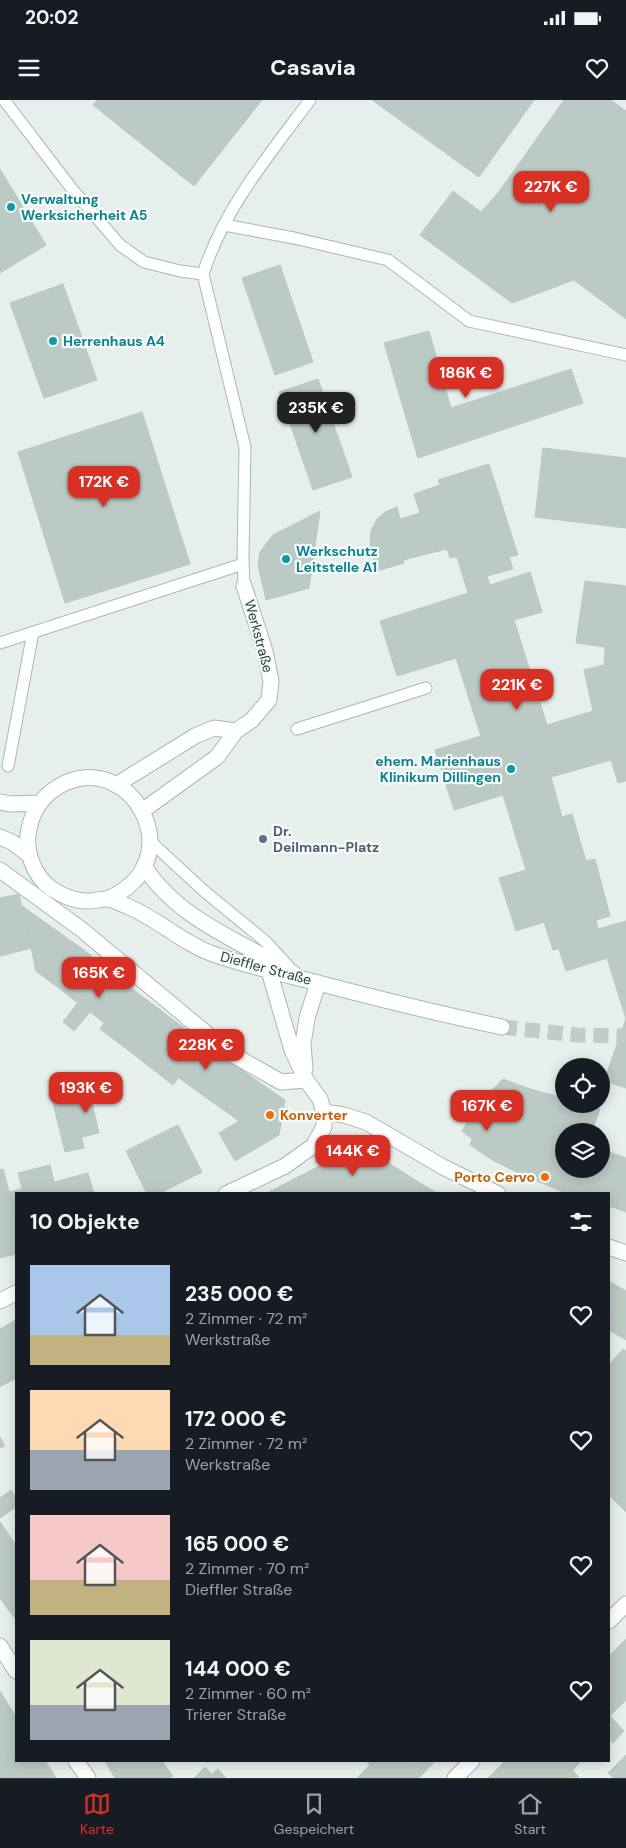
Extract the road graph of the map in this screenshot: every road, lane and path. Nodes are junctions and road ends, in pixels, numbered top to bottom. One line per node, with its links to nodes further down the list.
1 (4, 100): 4 (lane)
2 (310, 100): 3 (lane)
3 (224, 225): 4 (lane); 5 (lane)
4 (203, 274): 6 (lane)
5 (626, 355)
6 (243, 564): 7 (lane); 8 (lane)
7 (244, 586): 12 (street, Werkstraße)
8 (33, 632): 9 (lane); 13 (lane)
9 (0, 643)
10 (426, 688): 11 (lane)
11 (297, 729)
12 (236, 731): 14 (street); 17 (street, Werkstraße)
13 (8, 766)
14 (116, 785): 16 (street); 17 (street)
15 (0, 802): 16 (street)
16 (40, 803): 20 (street)
17 (142, 811): 19 (street)
18 (0, 837): 20 (street)
19 (150, 842): 21 (street); 25 (lane)
20 (29, 855): 23 (street)
21 (144, 866): 23 (street); 24 (street, Dieffler Straße)
22 (0, 870): 28 (street)
23 (107, 899): 24 (street, Dieffler Straße)
24 (270, 966): 25 (street, Dieffler Straße); 26 (street, Dieffler Straße); 28 (street)
25 (295, 974): 26 (street, Dieffler Straße)
26 (318, 983): 27 (street); 28 (street)
27 (502, 1027)
28 (306, 1080): 29 (street)
29 (324, 1112): 30 (street); 31 (street)
30 (230, 1192)
31 (494, 1192)
32 (610, 1246): 33 (street)
33 (626, 1253)
34 (15, 1294): 35 (street)
35 (0, 1301)
36 (626, 1604): 37 (street)
37 (610, 1620)
38 (0, 1646): 39 (street)
39 (15, 1668)
40 (77, 1762): 42 (street)
41 (471, 1762): 43 (street)
42 (88, 1778)
43 (455, 1778)

